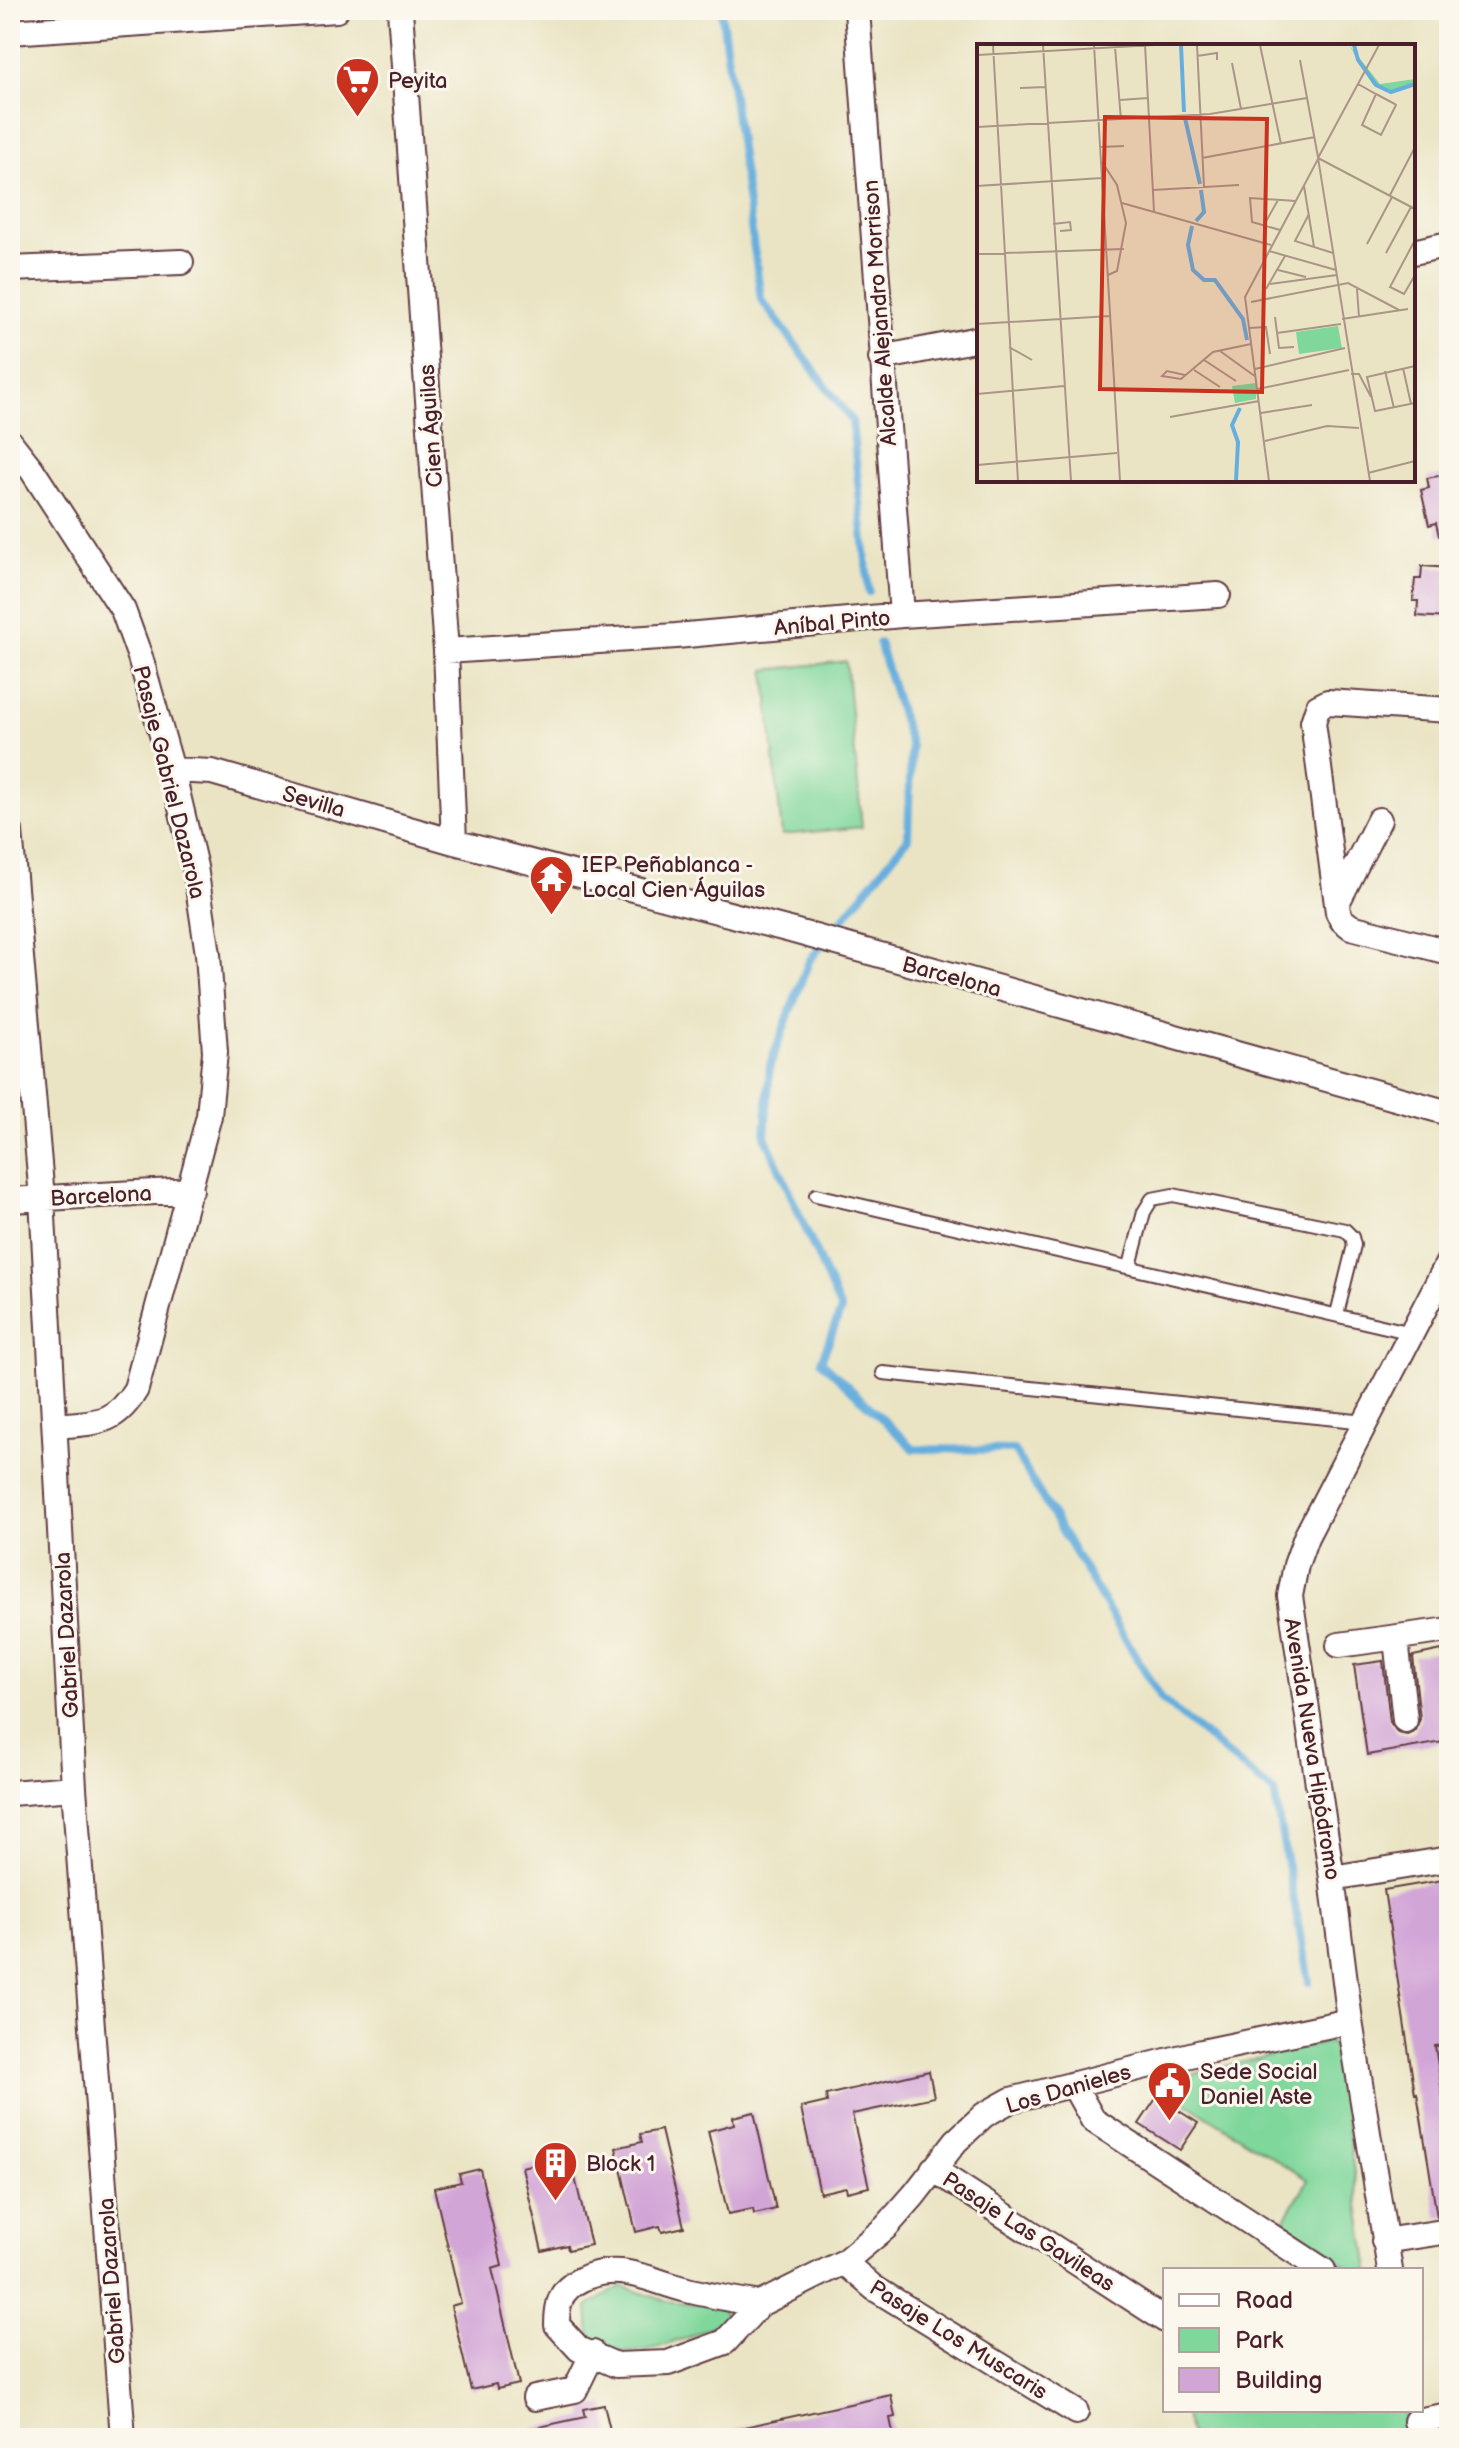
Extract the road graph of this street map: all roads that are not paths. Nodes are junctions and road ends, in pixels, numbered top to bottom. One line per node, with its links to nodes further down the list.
1 (336, 10): 4 (street)
2 (400, 10): 15 (street, Cien Águilas)
3 (857, 10): 11 (street, Alcalde Alejandro Morrison)
4 (145, 17): 5 (street)
5 (10, 32)
6 (1449, 244): 7 (street)
7 (1415, 252)
8 (181, 262): 9 (street)
9 (10, 269)
10 (977, 339): 11 (street)
11 (881, 358): 14 (street, Alcalde Alejandro Morrison)
12 (10, 442): 17 (street, Pasaje Gabriel Dazarola)
13 (1218, 595): 14 (street, Aníbal Pinto)
14 (902, 615): 15 (street, Aníbal Pinto)
15 (446, 651): 20 (street, Cien Águilas)
16 (1449, 710): 21 (street)
17 (172, 770): 20 (street, Sevilla); 24 (street, Pasaje Gabriel Dazarola)
18 (1379, 820): 21 (street)
19 (10, 831): 26 (street, Gabriel Dazarola)
20 (454, 842): 23 (street, Barcelona)
21 (1337, 903): 22 (street)
22 (1447, 947)
23 (1449, 1113)
24 (191, 1190): 26 (street, Barcelona); 34 (street, Pasaje Gabriel Dazarola)
25 (816, 1195): 29 (lane)
26 (42, 1198): 27 (street, Barcelona); 34 (street, Gabriel Dazarola)
27 (10, 1200)
28 (1449, 1261): 31 (street, Avenida Nueva Hipódromo)
29 (1130, 1266): 30 (lane); 30 (lane)
30 (1337, 1314): 31 (lane)
31 (1412, 1333): 33 (street, Avenida Nueva Hipódromo)
32 (883, 1373): 33 (lane)
33 (1366, 1422): 42 (street, Avenida Nueva Hipódromo)
34 (55, 1426): 39 (street, Gabriel Dazarola)
35 (1449, 1630): 36 (street)
36 (1396, 1639): 37 (street); 38 (street)
37 (1339, 1645)
38 (1405, 1720)
39 (74, 1788): 40 (street); 58 (street, Gabriel Dazarola)
40 (10, 1793)
41 (1449, 1859): 42 (street)
42 (1332, 1878): 43 (street, Avenida Nueva Hipódromo)
43 (1350, 2021): 44 (street, Los Danieles); 47 (street, Avenida Nueva Hipódromo)
44 (1073, 2084): 45 (street, Los Danieles); 49 (street)
45 (933, 2169): 48 (street, Los Danieles); 52 (street, Pasaje Las Gavileas)
46 (1449, 2231): 47 (street)
47 (1384, 2241): 50 (street, Avenida Nueva Hipódromo)
48 (844, 2262): 51 (street, Los Danieles); 55 (street, Pasaje Los Muscaris)
49 (1320, 2268)
50 (1390, 2268)
51 (760, 2304): 53 (street); 53 (street)
52 (1163, 2319)
53 (593, 2353): 54 (street)
54 (535, 2398)
55 (1076, 2412)
56 (1449, 2415): 57 (street)
57 (1416, 2423)
58 (123, 2438)

